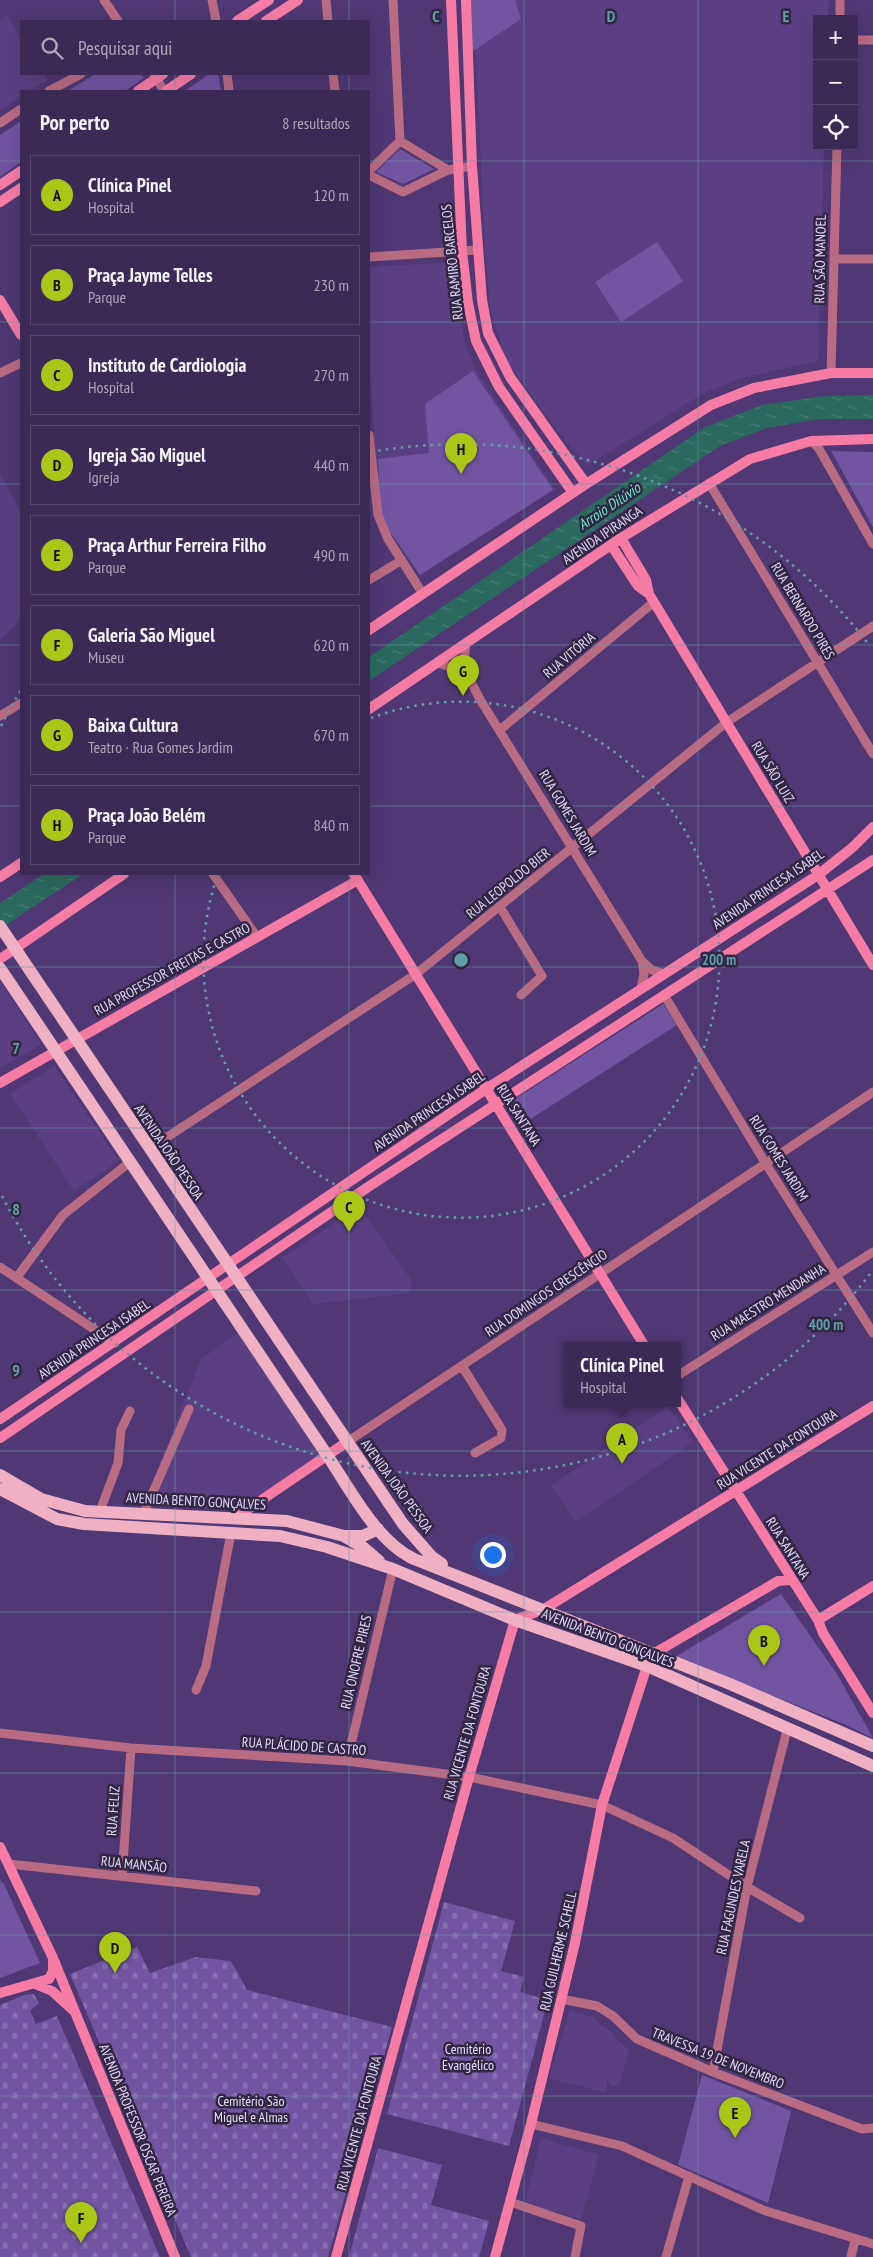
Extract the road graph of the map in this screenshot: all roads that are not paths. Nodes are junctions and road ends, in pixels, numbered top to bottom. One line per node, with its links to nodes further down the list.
1 (104, 0): 11 (street)
2 (212, 0): 12 (street)
3 (268, 0): 13 (main road)
4 (298, 0): 14 (main road)
5 (326, 0): 15 (street)
6 (393, 0): 31 (street)
7 (451, 0): 35 (main road, RUA RAMIRO BARCELOS)
8 (466, 0): 33 (main road, RUA RAMIRO BARCELOS)
9 (840, 0): 10 (street)
10 (840, 15)
11 (117, 20)
12 (216, 20)
13 (238, 20)
14 (268, 20)
15 (328, 20)
16 (858, 40): 17 (street)
17 (873, 40)
18 (79, 75): 23 (street)
19 (158, 75): 24 (main road); 25 (street)
20 (189, 75): 26 (main road)
21 (227, 75): 27 (street)
22 (333, 75): 28 (street)
23 (51, 90)
24 (139, 90)
25 (165, 90)
26 (167, 90)
27 (229, 90)
28 (335, 90)
29 (20, 110): 30 (street)
30 (0, 123)
31 (400, 141): 34 (street); 35 (street)
32 (837, 150): 44 (street, RUA SÃO MANOEL)
33 (472, 166): 35 (street); 41 (main road, RUA RAMIRO BARCELOS)
34 (370, 170)
35 (453, 170): 37 (street); 42 (main road, RUA RAMIRO BARCELOS)
36 (20, 173): 38 (main road)
37 (370, 176)
38 (0, 186)
39 (20, 189): 40 (main road)
40 (0, 202)
41 (478, 250): 42 (street); 56 (main road, RUA RAMIRO BARCELOS)
42 (462, 251): 43 (street); 57 (main road, RUA RAMIRO BARCELOS)
43 (370, 257)
44 (834, 259): 45 (street); 50 (street, RUA SÃO MANOEL)
45 (873, 259)
46 (0, 300): 47 (main road)
47 (20, 333)
48 (20, 363): 49 (street)
49 (0, 373)
50 (831, 373): 51 (main road); 56 (main road)
51 (873, 373)
52 (873, 439): 53 (main road, AVENIDA IPIRANGA)
53 (811, 441): 55 (main road, AVENIDA IPIRANGA); 59 (street)
54 (370, 445): 61 (street)
55 (709, 483): 58 (main road, AVENIDA IPIRANGA); 68 (street, RUA BERNARDO PIRES)
56 (586, 484): 57 (main road)
57 (573, 493): 63 (main road)
58 (621, 538): 60 (main road, AVENIDA IPIRANGA); 64 (main road, RUA SÃO LUIZ)
59 (873, 544)
60 (611, 545): 64 (main road, RUA SÃO LUIZ); 67 (main road, AVENIDA IPIRANGA)
61 (402, 560): 62 (street); 63 (street)
62 (370, 579)
63 (423, 594): 66 (main road)
64 (652, 598): 74 (main road, RUA SÃO LUIZ); 75 (street, RUA VITÓRIA)
65 (873, 626): 68 (street, RUA LEOPOLDO BIER)
66 (370, 629)
67 (466, 645): 69 (main road, AVENIDA IPIRANGA); 70 (street, RUA GOMES JARDIM)
68 (818, 662): 74 (street, RUA LEOPOLDO BIER); 76 (street, RUA BERNARDO PIRES)
69 (439, 663): 70 (street, RUA GOMES JARDIM); 72 (main road, AVENIDA IPIRANGA)
70 (469, 679): 75 (street, RUA GOMES JARDIM)
71 (20, 704): 73 (street)
72 (370, 708)
73 (0, 716)
74 (727, 722): 78 (street, RUA LEOPOLDO BIER); 83 (main road, RUA SÃO LUIZ)
75 (500, 729): 78 (street, RUA GOMES JARDIM)
76 (873, 754)
77 (873, 827): 83 (main road, AVENIDA PRINCESA ISABEL)
78 (574, 848): 87 (street, RUA LEOPOLDO BIER); 92 (street, RUA GOMES JARDIM)
79 (873, 860): 86 (main road, AVENIDA PRINCESA ISABEL)
80 (20, 864): 84 (main road)
81 (123, 875): 90 (main road)
82 (213, 875): 89 (street)
83 (818, 875): 86 (main road, RUA SÃO LUIZ); 96 (main road, AVENIDA PRINCESA ISABEL)
84 (0, 877)
85 (356, 877): 89 (main road, RUA PROFESSOR FREITAS E CASTRO); 95 (main road, RUA SANTANA)
86 (828, 891): 93 (main road, RUA SÃO LUIZ); 99 (main road, AVENIDA PRINCESA ISABEL)
87 (500, 907): 95 (street, RUA LEOPOLDO BIER); 98 (street)
88 (3, 931): 90 (main road, AVENIDA JOÃO PESSOA)
89 (257, 937): 100 (main road, RUA PROFESSOR FREITAS E CASTRO)
90 (16, 948): 91 (main road); 100 (main road, AVENIDA JOÃO PESSOA)
91 (0, 959)
92 (642, 960): 96 (street, RUA GOMES JARDIM); 97 (street)
93 (873, 965)
94 (0, 968): 101 (main road)
95 (416, 974): 103 (main road, RUA SANTANA); 106 (street, RUA LEOPOLDO BIER)
96 (664, 974): 97 (main road, AVENIDA PRINCESA ISABEL)
97 (641, 988): 103 (main road, AVENIDA PRINCESA ISABEL)
98 (521, 995)
99 (664, 995): 105 (main road, AVENIDA PRINCESA ISABEL); 108 (street, RUA GOMES JARDIM)
100 (75, 1039): 101 (main road, RUA PROFESSOR FREITAS E CASTRO); 106 (main road, AVENIDA JOÃO PESSOA)
101 (54, 1050): 102 (main road, RUA PROFESSOR FREITAS E CASTRO); 107 (main road)
102 (0, 1083)
103 (486, 1089): 105 (main road, RUA SANTANA); 110 (main road, AVENIDA PRINCESA ISABEL)
104 (873, 1092): 108 (street, RUA DOMINGOS CRESCÊNCIO)
105 (495, 1103): 112 (main road, RUA SANTANA); 114 (main road, AVENIDA PRINCESA ISABEL)
106 (149, 1148): 110 (main road, AVENIDA JOÃO PESSOA)
107 (130, 1162): 115 (main road); 116 (street)
108 (766, 1164): 112 (street, RUA DOMINGOS CRESCÊNCIO); 113 (street, RUA GOMES JARDIM)
109 (873, 1252): 113 (street, RUA MAESTRO MENDANHA)
110 (226, 1264): 114 (main road, AVENIDA JOÃO PESSOA); 115 (main road, AVENIDA PRINCESA ISABEL)
111 (0, 1267): 116 (street)
112 (599, 1273): 119 (main road, RUA SANTANA); 121 (street, RUA DOMINGOS CRESCÊNCIO)
113 (837, 1275): 118 (street, RUA GOMES JARDIM); 122 (street, RUA MAESTRO MENDANHA)
114 (235, 1276): 117 (main road, AVENIDA PRINCESA ISABEL); 129 (main road, AVENIDA JOÃO PESSOA)
115 (208, 1277): 117 (main road); 120 (main road, AVENIDA PRINCESA ISABEL)
116 (17, 1278): 120 (street)
117 (216, 1290): 128 (main road, AVENIDA PRINCESA ISABEL); 131 (main road)
118 (873, 1333)
119 (642, 1342)
120 (115, 1343): 127 (main road, AVENIDA PRINCESA ISABEL)
121 (462, 1366): 129 (street, RUA DOMINGOS CRESCÊNCIO); 130 (street)
122 (681, 1373)
123 (681, 1404): 134 (main road, RUA SANTANA)
124 (873, 1406): 134 (main road, RUA VICENTE DA FONTOURA)
125 (189, 1409): 136 (street)
126 (130, 1411): 135 (street)
127 (0, 1419)
128 (0, 1438)
129 (347, 1442): 131 (main road, RUA DOMINGOS CRESCÊNCIO); 143 (main road, AVENIDA JOÃO PESSOA)
130 (475, 1453)
131 (327, 1455): 137 (main road, RUA DOMINGOS CRESCÊNCIO); 138 (main road)
132 (0, 1475): 135 (main road, AVENIDA BENTO GONÇALVES)
133 (0, 1489): 139 (main road, AVENIDA BENTO GONÇALVES)
134 (736, 1490): 142 (main road, RUA SANTANA); 147 (main road, RUA VICENTE DA FONTOURA)
135 (100, 1511): 136 (main road, AVENIDA BENTO GONÇALVES)
136 (144, 1513): 137 (main road, AVENIDA BENTO GONÇALVES)
137 (235, 1518): 140 (main road, AVENIDA BENTO GONÇALVES)
138 (378, 1528): 140 (main road); 143 (main road)
139 (232, 1533): 141 (main road, AVENIDA BENTO GONÇALVES); 152 (street)
140 (344, 1536): 141 (main road, AVENIDA BENTO GONÇALVES)
141 (389, 1568): 148 (main road, AVENIDA BENTO GONÇALVES); 158 (street, RUA ONOFRE PIRES)
142 (784, 1569): 144 (main road, RUA SANTANA); 145 (main road)
143 (452, 1572): 147 (main road, AVENIDA BENTO GONÇALVES)
144 (791, 1580): 145 (main road); 149 (main road, RUA SANTANA)
145 (778, 1581): 150 (main road)
146 (873, 1586): 149 (main road)
147 (544, 1609): 148 (main road, RUA VICENTE DA FONTOURA); 150 (main road, AVENIDA BENTO GONÇALVES)
148 (515, 1620): 151 (main road, AVENIDA BENTO GONÇALVES); 160 (main road, RUA VICENTE DA FONTOURA)
149 (818, 1620): 153 (main road, RUA SANTANA)
150 (654, 1654): 151 (main road, RUA GUILHERME SCHELL); 156 (main road, AVENIDA BENTO GONÇALVES)
151 (647, 1666): 154 (main road, AVENIDA BENTO GONÇALVES); 161 (main road, RUA GUILHERME SCHELL)
152 (196, 1690)
153 (873, 1713)
154 (787, 1730): 159 (main road, AVENIDA BENTO GONÇALVES); 165 (street, RUA FAGUNDES VARELA)
155 (0, 1733): 157 (street, RUA PLÁCIDO DE CASTRO)
156 (873, 1746)
157 (130, 1748): 158 (street, RUA PLÁCIDO DE CASTRO); 164 (street, RUA FELIZ)
158 (347, 1761): 160 (street, RUA PLÁCIDO DE CASTRO)
159 (873, 1766)
160 (468, 1777): 161 (street, RUA PLÁCIDO DE CASTRO); 181 (main road, RUA VICENTE DA FONTOURA)
161 (602, 1805): 165 (street, RUA PLÁCIDO DE CASTRO); 171 (main road, RUA GUILHERME SCHELL)
162 (0, 1848): 163 (main road)
163 (4, 1866): 164 (street, RUA MANSÃO); 168 (main road, AVENIDA PROFESSOR OSCAR PEREIRA)
164 (122, 1877): 166 (street, RUA MANSÃO)
165 (747, 1887): 167 (street, RUA PLÁCIDO DE CASTRO); 173 (street, RUA FAGUNDES VARELA)
166 (256, 1891)
167 (800, 1918)
168 (53, 1958): 169 (main road); 172 (main road, AVENIDA PROFESSOR OSCAR PEREIRA)
169 (33, 1984): 170 (main road); 172 (main road, AVENIDA PROFESSOR OSCAR PEREIRA)
170 (0, 1993)
171 (561, 1999): 173 (street, TRAVESSA 19 DE NOVEMBRO); 174 (main road, RUA GUILHERME SCHELL)
172 (76, 2013): 180 (main road, AVENIDA PROFESSOR OSCAR PEREIRA)
173 (713, 2072): 175 (street, TRAVESSA 19 DE NOVEMBRO)
174 (531, 2124): 176 (street); 177 (main road, RUA GUILHERME SCHELL)
175 (873, 2128)
176 (688, 2176): 178 (street); 184 (street)
177 (510, 2202): 182 (main road, RUA GUILHERME SCHELL); 183 (street)
178 (855, 2240): 179 (street); 185 (street)
179 (873, 2244)
180 (175, 2257)
181 (336, 2257)
182 (495, 2257)
183 (575, 2257)
184 (666, 2257)
185 (851, 2257)

